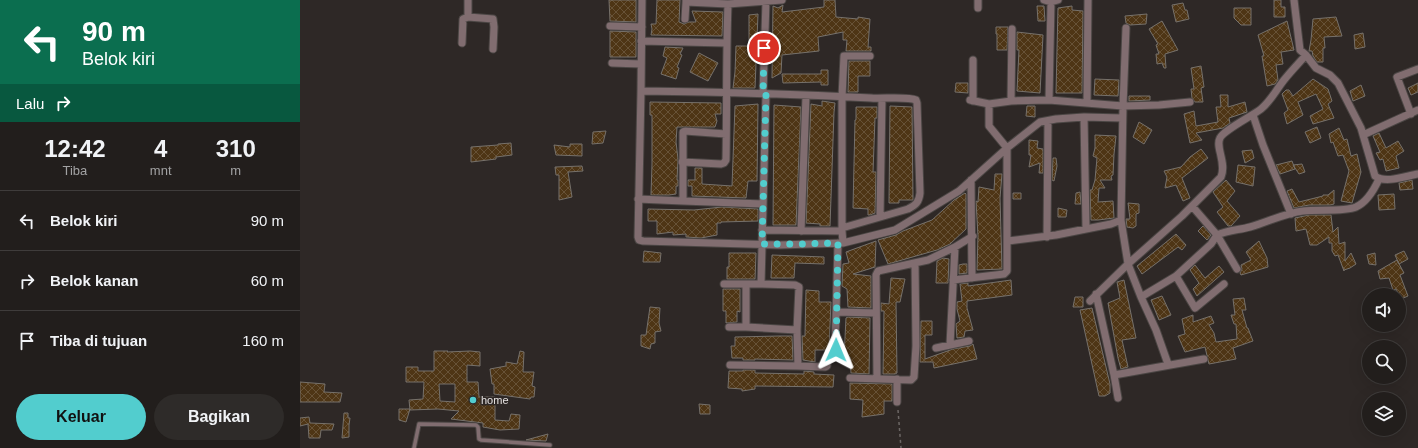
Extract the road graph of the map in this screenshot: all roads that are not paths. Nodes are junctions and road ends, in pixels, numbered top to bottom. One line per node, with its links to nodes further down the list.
1 (468, 0): 12 (street)
2 (642, 0): 15 (street)
3 (782, 0): 8 (street)
4 (978, 0): 11 (street)
5 (1088, 0): 37 (street)
6 (1294, 0): 22 (street)
7 (686, 1): 10 (street); 13 (street)
8 (766, 1): 10 (street); 30 (street)
9 (1051, 1): 34 (street)
10 (728, 4): 19 (street)
11 (978, 8)
12 (468, 18): 20 (street); 21 (street)
13 (685, 19)
14 (610, 26): 15 (street)
15 (642, 27): 18 (street)
16 (1126, 28): 39 (street)
17 (1012, 29): 35 (street)
18 (642, 41): 19 (street); 26 (street)
19 (726, 42): 29 (street)
20 (462, 44)
21 (494, 49)
22 (1306, 55): 41 (street); 46 (street)
23 (870, 56): 32 (street)
24 (973, 60): 38 (street)
25 (612, 63): 26 (street)
26 (641, 64): 28 (street)
27 (1418, 69): 40 (street)
28 (641, 91): 29 (street); 52 (street)
29 (727, 92): 30 (street); 45 (street)
30 (764, 94): 31 (street); 54 (street)
31 (806, 96): 32 (street); 62 (street)
32 (842, 97): 33 (street); 61 (street)
33 (882, 99): 57 (street); 57 (street)
34 (1049, 100): 35 (street); 37 (street)
35 (1011, 101): 38 (street)
36 (1190, 102): 39 (street)
37 (1086, 103): 39 (street)
38 (990, 104): 47 (street)
39 (1123, 106): 43 (street)
40 (1414, 112): 46 (street)
41 (1253, 115): 55 (street); 56 (street)
42 (1084, 117): 43 (street); 44 (street); 59 (street)
43 (1122, 118): 58 (street)
44 (1048, 121): 47 (street); 65 (street)
45 (726, 134): 48 (street); 48 (street)
46 (1363, 135): 50 (street)
47 (1007, 148): 51 (street); 66 (street)
48 (682, 162): 53 (street)
49 (1418, 174): 50 (street)
50 (1379, 179): 56 (street)
51 (971, 180): 64 (street); 67 (street)
52 (638, 199): 53 (street); 68 (street)
53 (683, 201): 54 (street)
54 (763, 204): 60 (street)
55 (1192, 206): 63 (street); 71 (street)
56 (1291, 214): 63 (street)
57 (880, 216): 61 (street)
58 (1121, 220): 59 (street); 71 (street)
59 (1086, 228): 65 (street)
60 (762, 230): 62 (street); 68 (street)
61 (842, 230): 62 (street); 67 (street)
62 (802, 231)
63 (1217, 235): 72 (street); 73 (street)
64 (973, 236): 69 (street); 74 (street)
65 (1047, 237): 66 (street)
66 (1008, 241): 74 (street)
67 (841, 243): 68 (street); 83 (street)
68 (762, 244): 78 (street)
69 (955, 247): 70 (street); 75 (street)
70 (915, 263): 84 (street); 98 (street)
71 (1128, 264): 80 (street); 81 (street)
72 (1237, 269)
73 (1176, 276): 79 (street); 81 (street)
74 (972, 278): 75 (street)
75 (953, 280): 89 (street)
76 (724, 284): 77 (street)
77 (746, 284): 78 (street); 86 (street)
78 (761, 284): 87 (street)
79 (1224, 284)
80 (1096, 294): 82 (street); 95 (street)
81 (1141, 297): 92 (street)
82 (1090, 301)
83 (836, 312): 84 (street); 94 (street)
84 (876, 313): 97 (street)
85 (730, 327): 86 (street)
86 (746, 327): 87 (street)
87 (798, 330): 94 (street)
88 (969, 341): 89 (street)
89 (950, 345): 90 (street)
90 (936, 348)
91 (1204, 359): 92 (street)
92 (1168, 364): 95 (street)
93 (730, 365): 94 (street)
94 (798, 366)
95 (1114, 375): 99 (street)
96 (850, 378): 97 (street)
97 (876, 378): 98 (street)
98 (897, 379): 100 (street)
99 (1118, 398)
100 (897, 402)
101 (550, 445): 102 (lane)
102 (414, 448)

